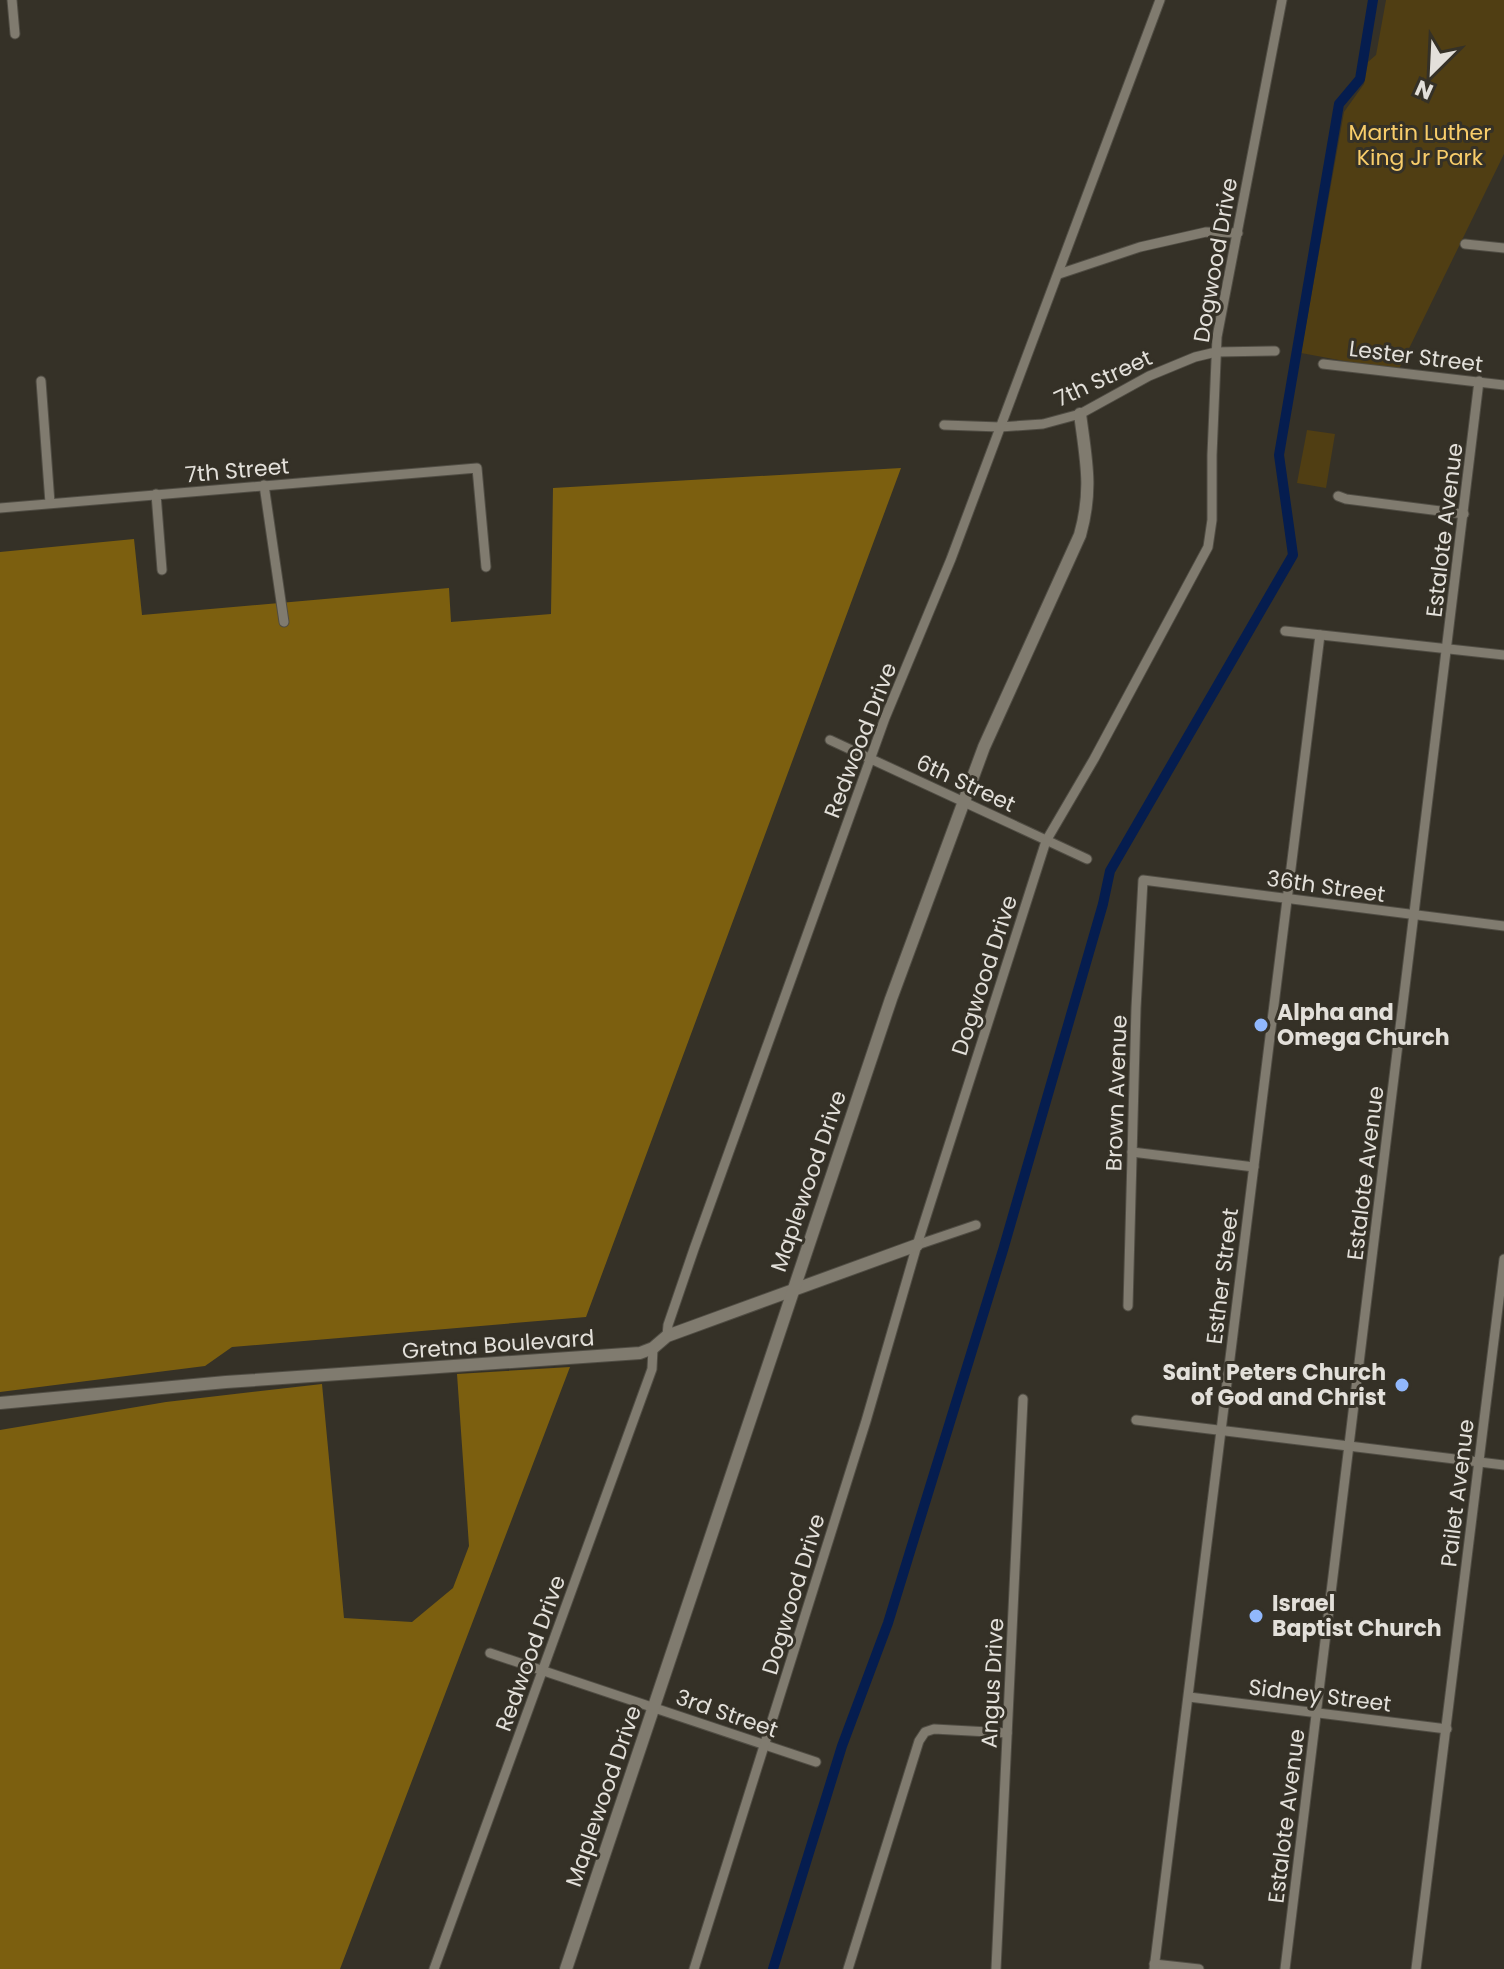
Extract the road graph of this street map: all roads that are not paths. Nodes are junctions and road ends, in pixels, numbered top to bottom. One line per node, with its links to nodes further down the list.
1 (12, 0): 4 (street)
2 (1160, 0): 8 (street, Redwood Drive)
3 (1282, 0): 5 (street, Dogwood Drive)
4 (15, 34)
5 (1238, 233): 8 (street); 10 (street, Dogwood Drive)
6 (1465, 244): 7 (street)
7 (1504, 248)
8 (1059, 274): 17 (street, Redwood Drive)
9 (1275, 351): 10 (street, 7th Street)
10 (1216, 352): 15 (street, 7th Street); 34 (street, Dogwood Drive)
11 (1323, 364): 13 (street, Lester Street)
12 (41, 381): 21 (street)
13 (1479, 381): 14 (street, Lester Street); 23 (street, Estalote Avenue)
14 (1504, 385)
15 (1080, 414): 17 (street, 7th Street); 33 (street, Maplewood Drive)
16 (944, 425): 17 (street, 7th Street)
17 (1000, 427): 32 (street, Redwood Drive)
18 (264, 485): 19 (street, 7th Street); 24 (street, 7th Street); 26 (street)
19 (156, 494): 21 (street, 7th Street); 25 (street)
20 (1338, 496): 23 (street)
21 (50, 503): 22 (street, 7th Street)
22 (0, 508)
23 (1464, 514): 29 (street, Estalote Avenue)
24 (486, 567)
25 (162, 570)
26 (284, 622)
27 (1285, 631): 28 (street)
28 (1320, 635): 29 (street); 37 (street, Esther Street)
29 (1448, 648): 30 (street); 38 (street, Estalote Avenue)
30 (1504, 655)
31 (830, 740): 32 (street, 6th Street)
32 (871, 759): 33 (street, 6th Street); 47 (street, Redwood Drive)
33 (964, 802): 34 (street, 6th Street); 45 (street, Maplewood Drive)
34 (1046, 841): 35 (street, 6th Street); 43 (street, Dogwood Drive)
35 (1087, 859)
36 (1143, 880): 37 (street, 36th Street); 40 (street, Brown Avenue)
37 (1286, 898): 38 (street, 36th Street); 41 (street, Esther Street)
38 (1414, 916): 39 (street, 36th Street); 53 (street, Estalote Avenue)
39 (1504, 926)
40 (1132, 1152): 41 (street); 46 (street, Brown Avenue)
41 (1254, 1167): 52 (street, Esther Street)
42 (976, 1225): 43 (street, Gretna Boulevard)
43 (917, 1245): 45 (street, Gretna Boulevard); 63 (street, Dogwood Drive)
44 (1504, 1259): 54 (street, Pailet Avenue)
45 (792, 1288): 47 (street, Gretna Boulevard); 59 (street, Maplewood Drive)
46 (1128, 1306)
47 (667, 1336): 48 (street, Gretna Boulevard)
48 (653, 1348): 50 (street, Gretna Boulevard); 57 (street, Redwood Drive)
49 (1023, 1399): 62 (street, Angus Drive)
50 (0, 1403)
51 (1136, 1420): 52 (street)
52 (1221, 1431): 53 (street); 58 (street, Esther Street)
53 (1350, 1447): 54 (street); 60 (street, Estalote Avenue)
54 (1479, 1462): 55 (street); 61 (street, Pailet Avenue)
55 (1504, 1465)
56 (490, 1653): 57 (street, 3rd Street)
57 (543, 1671): 59 (street, 3rd Street); 66 (street, Redwood Drive)
58 (1189, 1697): 60 (street, Sidney Street); 65 (street, Esther Street)
59 (654, 1708): 63 (street, 3rd Street); 67 (street, Maplewood Drive)
60 (1316, 1713): 61 (street, Sidney Street); 72 (street, Estalote Avenue)
61 (1447, 1729): 73 (street, Pailet Avenue)
62 (1007, 1733): 69 (street); 70 (street, Angus Drive)
63 (764, 1745): 64 (street, 3rd Street); 68 (street, Dogwood Drive)
64 (816, 1762)
65 (1154, 1966): 71 (street)
66 (434, 1969)
67 (566, 1969)
68 (694, 1969)
69 (848, 1969)
70 (996, 1969)
71 (1199, 1969)
72 (1285, 1969)
73 (1416, 1969)

